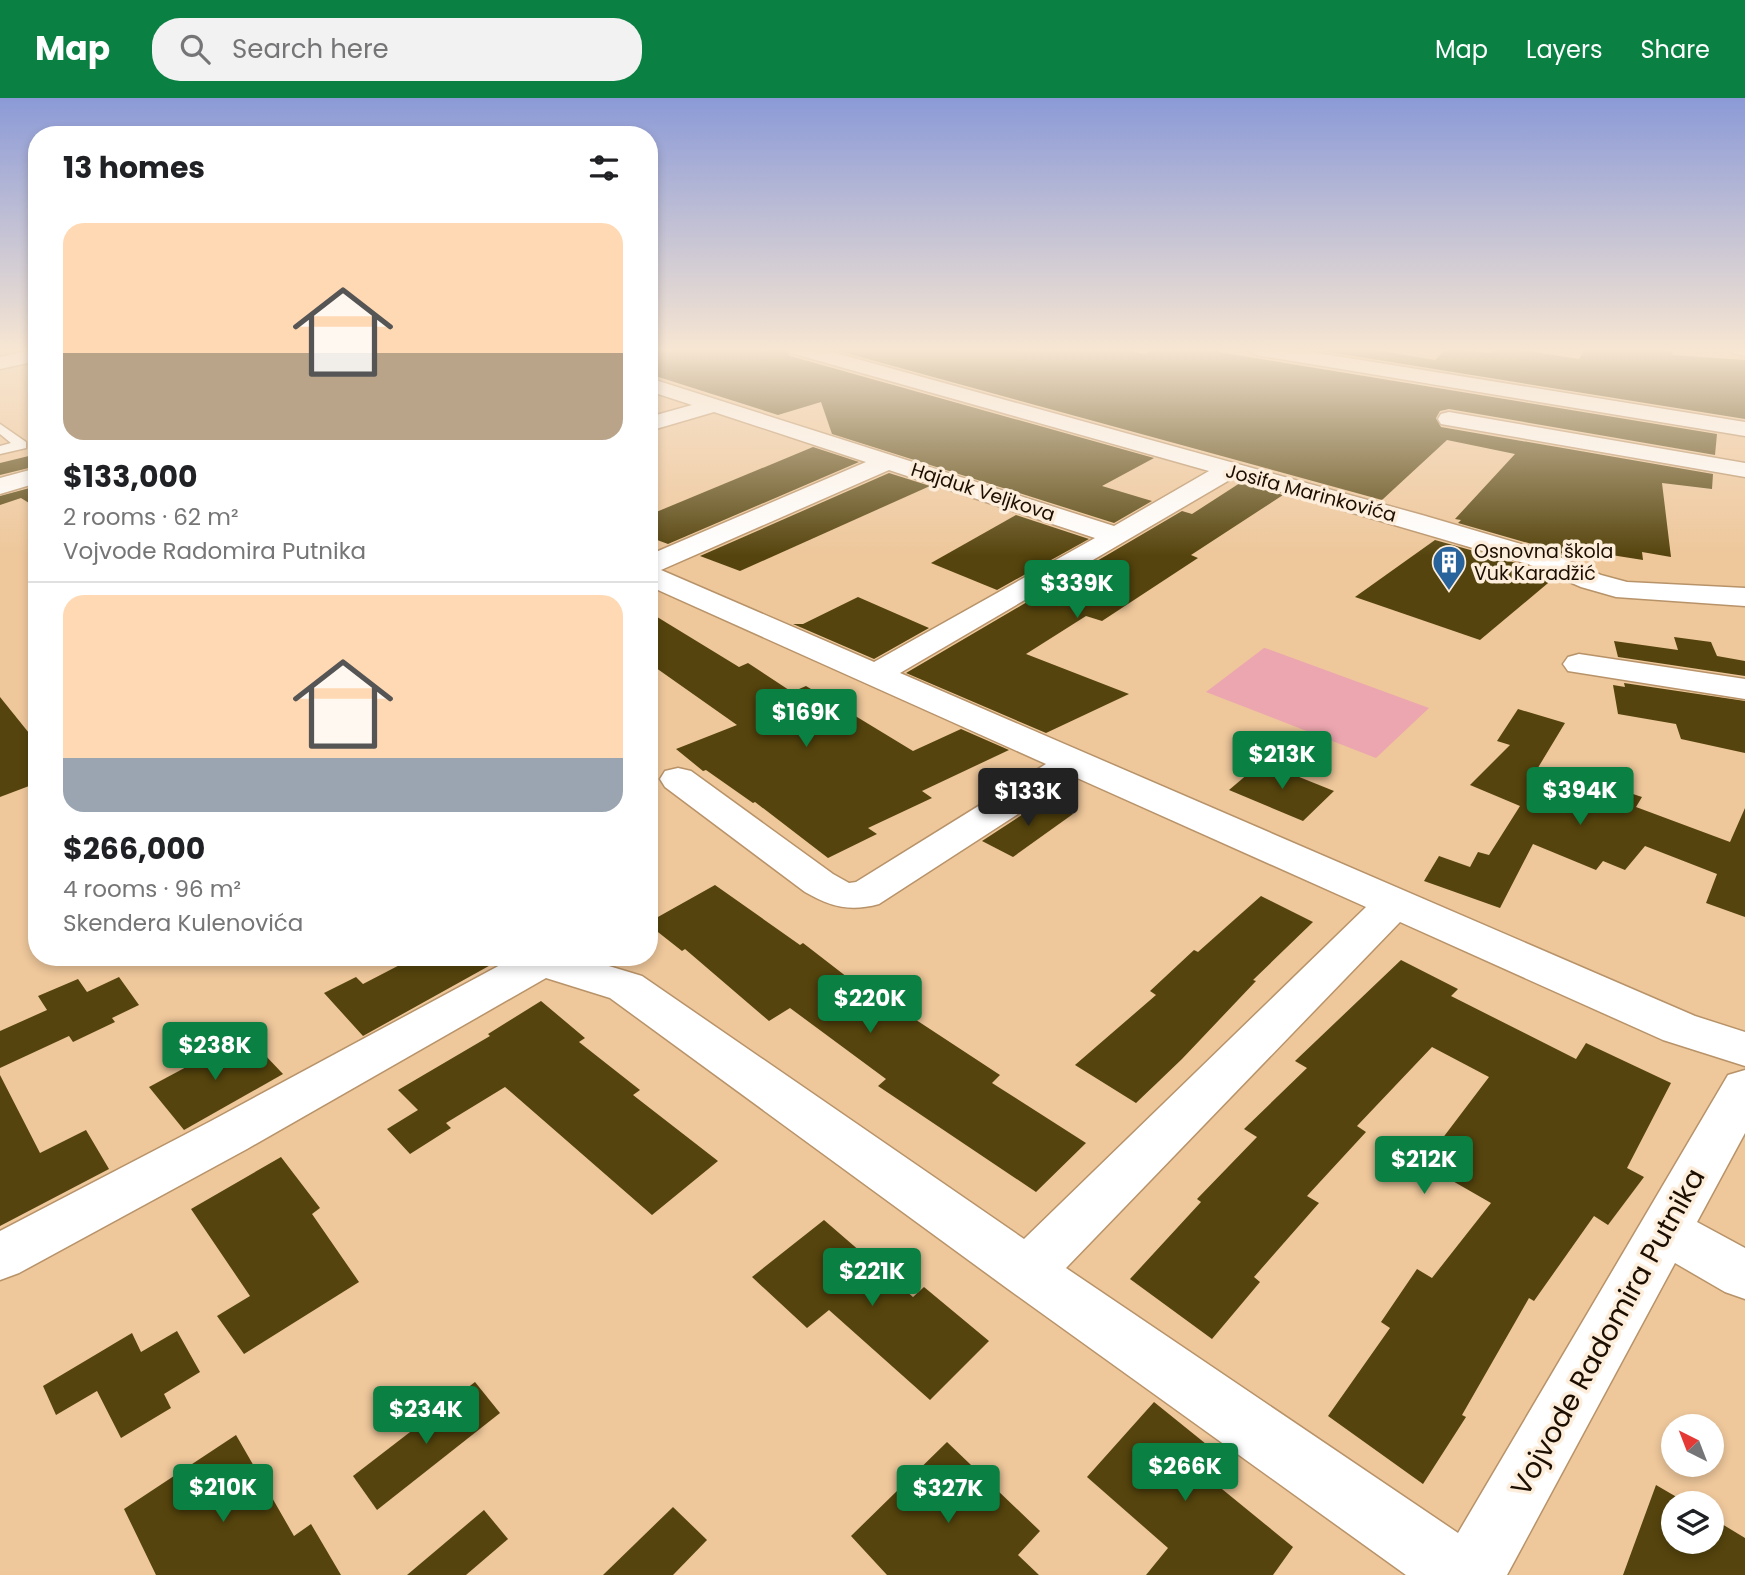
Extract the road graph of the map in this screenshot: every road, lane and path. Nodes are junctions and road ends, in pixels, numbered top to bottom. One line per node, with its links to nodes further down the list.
1 (756, 418): 10 (street, Hajduk Veljkova)
2 (1043, 418): 11 (street, Josifa Marinkovića)
3 (1680, 418): 6 (street)
4 (1449, 419): 12 (street)
5 (0, 428): 8 (lane)
6 (1745, 429)
7 (28, 443): 8 (lane)
8 (21, 445): 9 (lane)
9 (0, 450)
10 (889, 461): 15 (street, Hajduk Veljkova); 16 (street)
11 (1229, 470): 15 (street); 18 (street, Josifa Marinkovića)
12 (1745, 470)
13 (28, 478): 14 (street)
14 (0, 486)
15 (1117, 536): 20 (street)
16 (658, 561)
17 (658, 579): 20 (street)
18 (1745, 597)
19 (1579, 664): 21 (street)
20 (874, 675): 22 (street)
21 (1745, 689)
22 (1072, 763): 23 (street); 24 (street)
23 (678, 779)
24 (1395, 902): 27 (street); 31 (street)
25 (532, 966): 30 (street)
26 (565, 966): 31 (street)
27 (1745, 1049)
28 (1745, 1088): 29 (street, Vojvode Radomira Putnika)
29 (1664, 1231): 32 (street); 34 (street, Vojvode Radomira Putnika)
30 (0, 1257)
31 (1027, 1272): 33 (street)
32 (1745, 1275)
33 (1462, 1575)
34 (1471, 1575)

